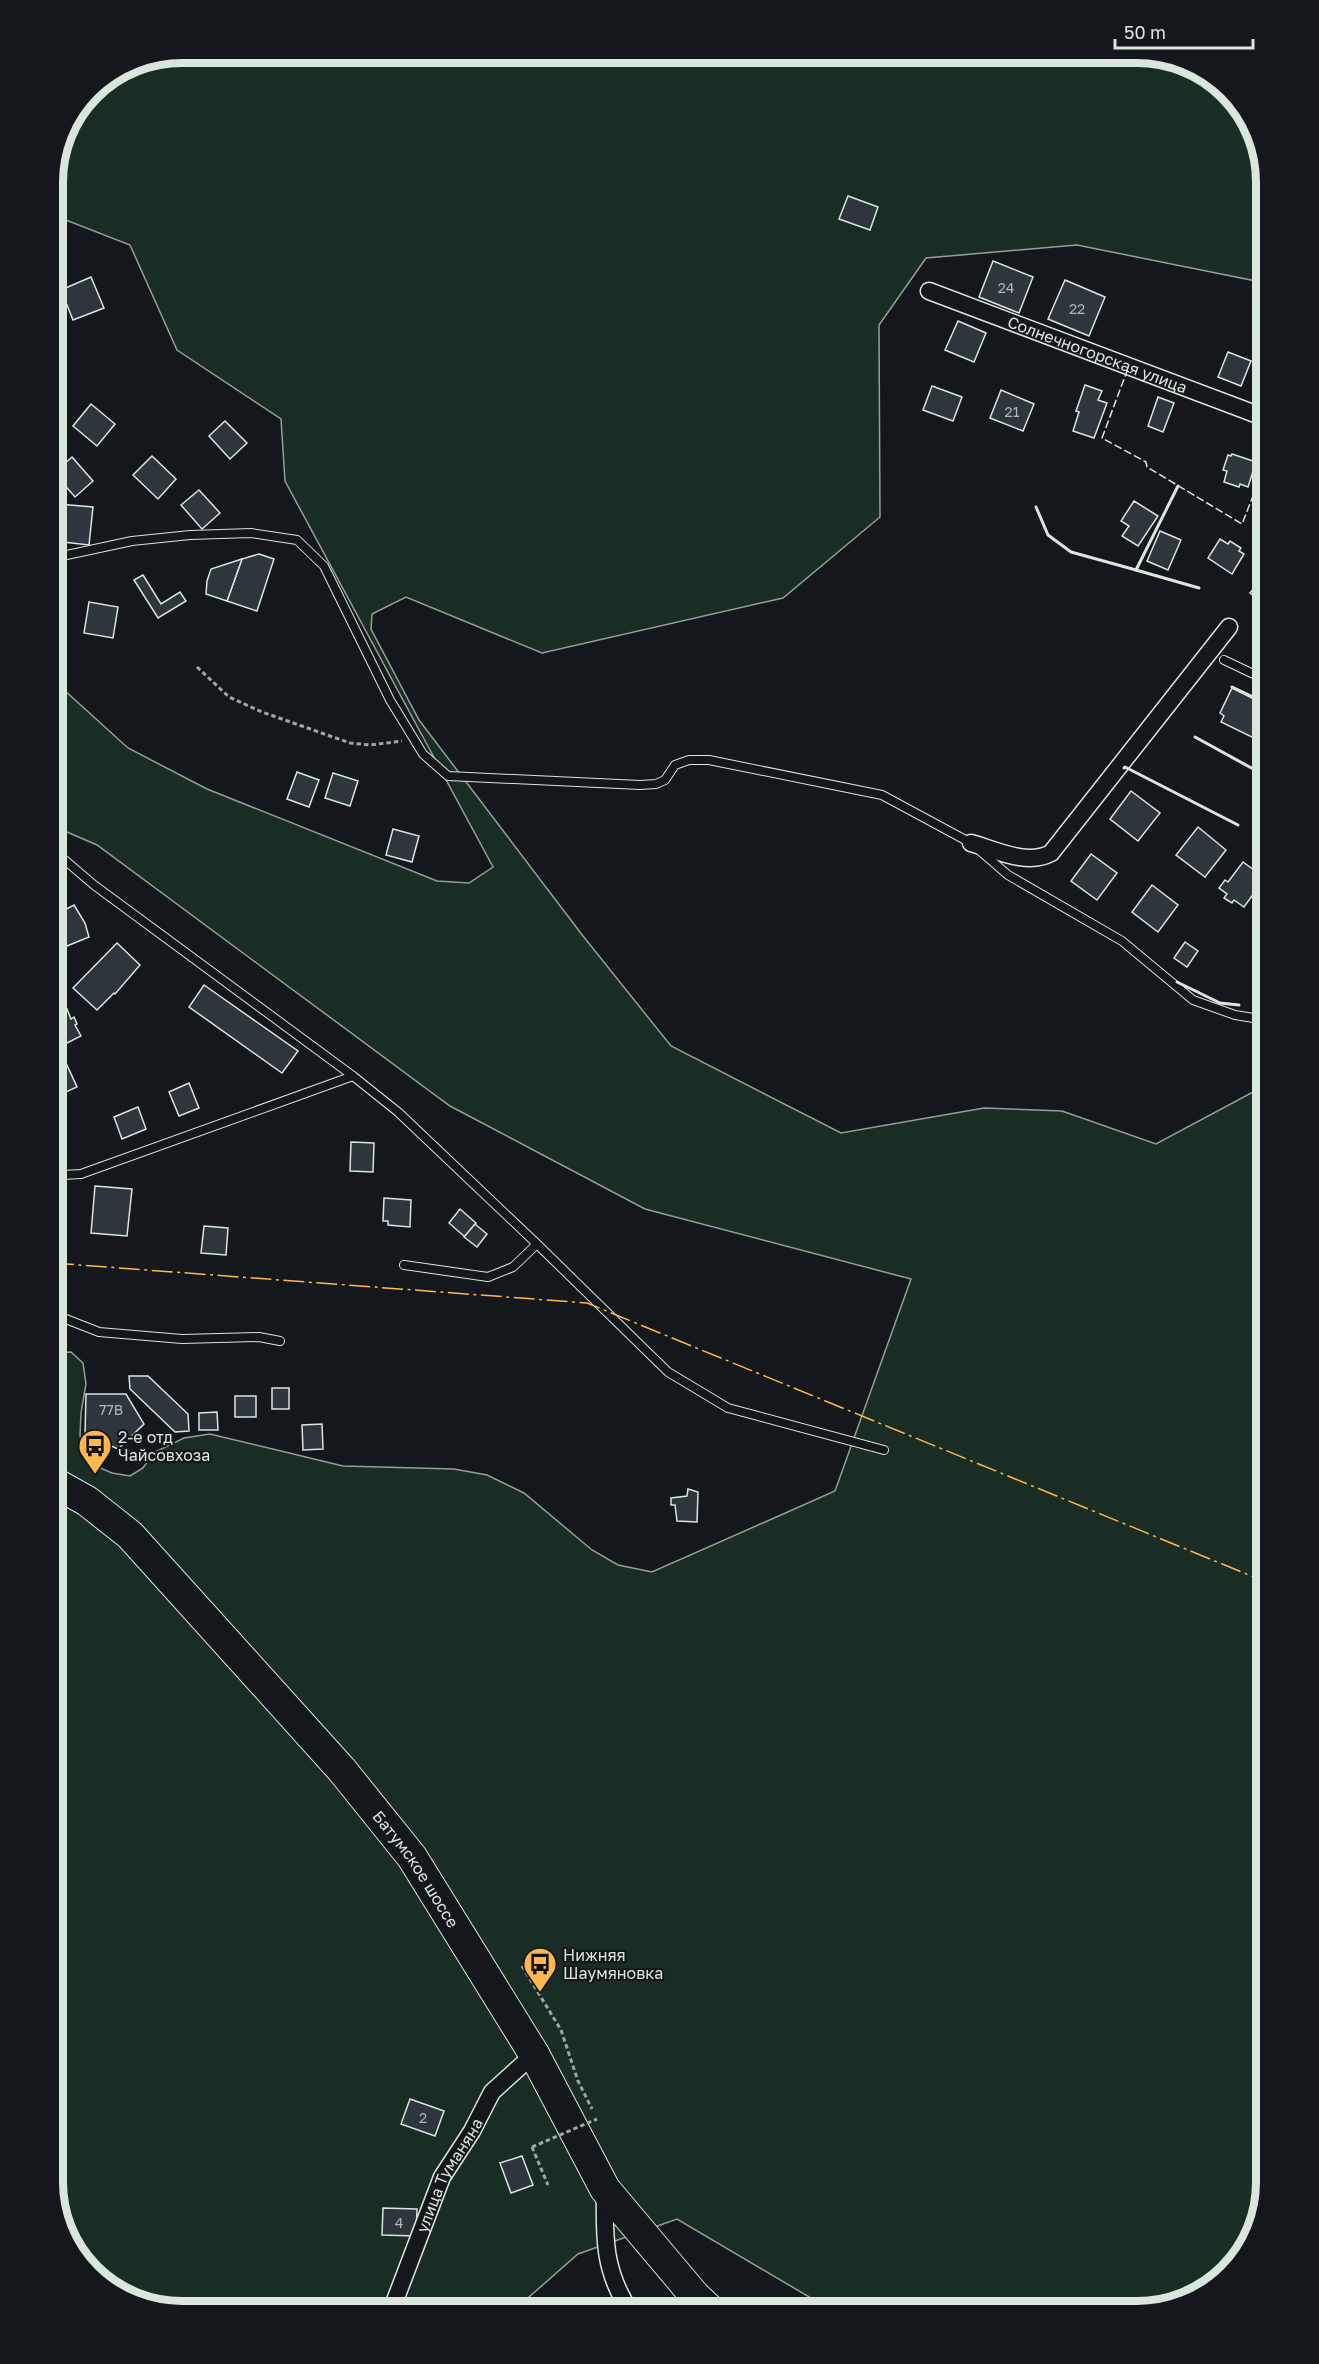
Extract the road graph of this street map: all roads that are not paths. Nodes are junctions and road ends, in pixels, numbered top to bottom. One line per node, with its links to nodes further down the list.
1 (929, 291): 2 (street, Солнечногорская улица)
2 (1256, 413)
3 (63, 556): 7 (lane)
4 (1229, 627): 7 (street)
5 (1224, 660): 6 (lane)
6 (1256, 675)
7 (971, 843): 9 (lane)
8 (63, 859): 10 (lane)
9 (1256, 1018)
10 (353, 1076): 11 (lane); 12 (lane)
11 (63, 1173)
12 (537, 1244): 13 (lane); 16 (lane)
13 (404, 1265)
14 (63, 1318): 15 (lane)
15 (280, 1341)
16 (884, 1450)
17 (63, 1488): 18 (highway, Батумское шоссе)
18 (534, 2054): 19 (highway, Батумское шоссе); 20 (street, улица Туманяна)
19 (606, 2189): 21 (street); 22 (highway, Батумское шоссе)
20 (395, 2301)
21 (623, 2301)
22 (700, 2301)

